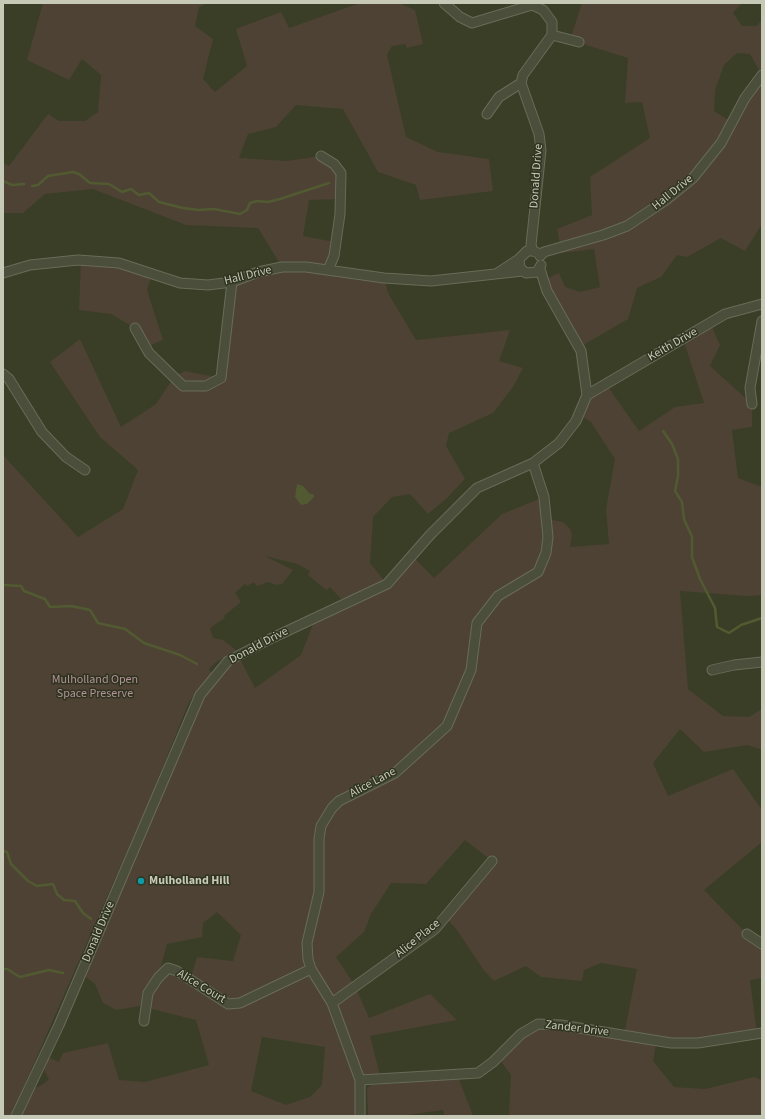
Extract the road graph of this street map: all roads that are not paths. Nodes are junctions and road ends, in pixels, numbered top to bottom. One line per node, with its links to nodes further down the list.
1 (444, 3): 2 (street)
2 (552, 35): 3 (street); 5 (street)
3 (578, 42)
4 (762, 75): 8 (street, Hall Drive)
5 (521, 83): 6 (street); 8 (street, Donald Drive)
6 (487, 114)
7 (321, 156): 11 (street)
8 (536, 253): 9 (street); 10 (street)
9 (519, 259): 12 (street); 14 (street, Hall Drive)
10 (540, 269): 12 (street); 16 (street)
11 (328, 270): 14 (street, Hall Drive); 15 (street, Hall Drive)
12 (526, 272): 14 (street, Hall Drive); 16 (street)
13 (3, 273): 15 (street, Hall Drive)
14 (496, 274)
15 (232, 282): 19 (street)
16 (547, 291): 21 (street)
17 (762, 304): 21 (street, Keith Drive)
18 (762, 321): 22 (street)
19 (136, 328)
20 (3, 374): 24 (street)
21 (587, 395): 23 (street, Donald Drive)
22 (752, 404)
23 (532, 463): 30 (street, Alice Lane); 35 (street, Donald Drive)
24 (85, 470)
25 (762, 662): 26 (street)
26 (712, 670)
27 (492, 861): 31 (street, Alice Place)
28 (747, 934): 29 (street)
29 (762, 944)
30 (311, 969): 31 (street, Alice Lane); 32 (street, Alice Court)
31 (332, 1003): 34 (street, Alice Lane)
32 (144, 1021)
33 (762, 1033): 34 (street, Zander Drive)
34 (360, 1080): 36 (street, Alice Lane)
35 (16, 1116)
36 (360, 1116)

